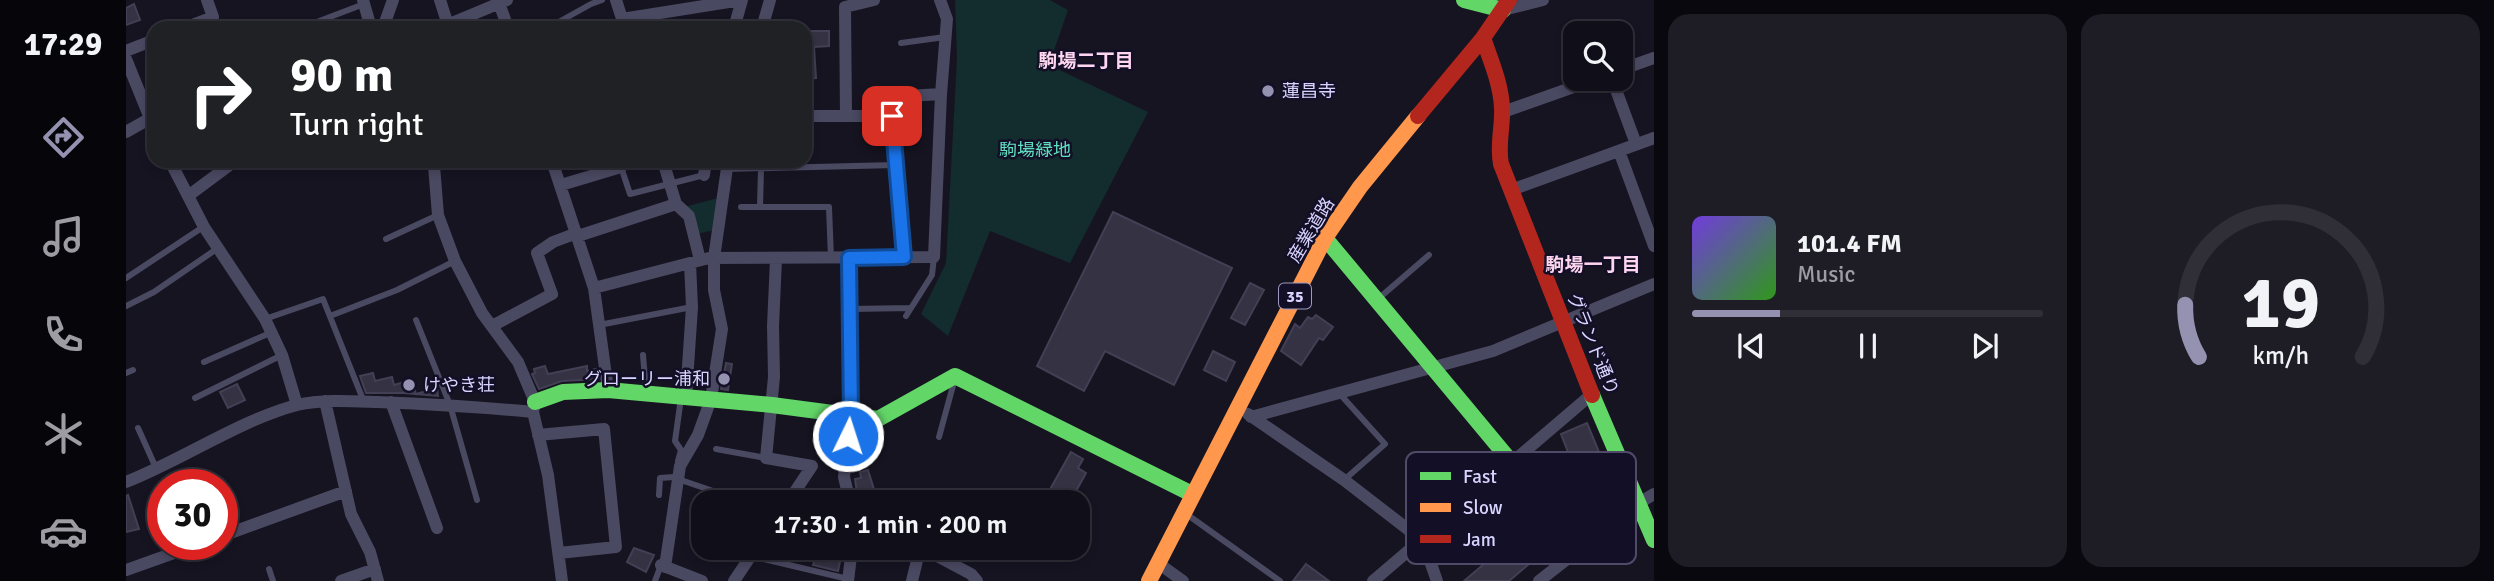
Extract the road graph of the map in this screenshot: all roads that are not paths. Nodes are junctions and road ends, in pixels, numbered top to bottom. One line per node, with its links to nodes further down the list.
1 (207, 0): 15 (street)
2 (393, 0): 18 (street)
3 (440, 0): 19 (street)
4 (602, 0): 22 (lane)
5 (616, 0): 23 (street)
6 (742, 0): 24 (street); 25 (street)
7 (770, 0): 26 (street)
8 (874, 0): 41 (street)
9 (940, 0): 27 (street)
10 (1464, 0): 14 (street)
11 (1543, 0): 14 (street)
12 (501, 1): 20 (street); 21 (street)
13 (363, 2): 16 (lane); 17 (street)
14 (1506, 5): 28 (street, 産業道路 / 35)
15 (202, 21)
16 (318, 21)
17 (369, 21)
18 (386, 21)
19 (443, 21)
20 (457, 21)
21 (506, 21)
22 (561, 21)
23 (622, 21)
24 (633, 21)
25 (736, 21)
26 (764, 21)
27 (946, 37): 30 (lane); 37 (street)
28 (1483, 38): 39 (street, グランド通り); 71 (street, 産業道路 / 35)
29 (147, 43): 31 (street)
30 (901, 43)
31 (126, 51)
32 (1654, 58): 34 (street)
33 (126, 59): 38 (street)
34 (1633, 65)
35 (1563, 91): 39 (street)
36 (1616, 91): 46 (street)
37 (941, 94): 42 (street); 77 (street)
38 (147, 112)
39 (1503, 112): 63 (street, グランド通り)
40 (812, 116): 41 (street)
41 (846, 116): 42 (street)
42 (892, 116): 48 (street)
43 (147, 126): 44 (street)
44 (126, 132)
45 (1654, 138): 46 (street)
46 (1636, 144): 47 (street)
47 (1619, 151): 63 (street); 73 (street)
48 (897, 165): 49 (lane); 76 (street)
49 (812, 166)
50 (174, 168): 64 (street)
51 (225, 168): 64 (street)
52 (434, 168): 68 (street)
53 (555, 168): 62 (street)
54 (610, 168): 62 (street)
55 (622, 168): 61 (lane)
56 (665, 168): 61 (street)
57 (705, 168): 60 (street)
58 (727, 168): 78 (street)
59 (766, 168): 67 (lane)
60 (704, 176): 61 (lane)
61 (670, 183): 65 (street)
62 (561, 185): 70 (street)
63 (1511, 190): 96 (street, グランド通り)
64 (188, 196): 69 (street)
65 (676, 204): 70 (street); 83 (street)
66 (741, 206): 67 (lane)
67 (760, 207): 79 (lane)
68 (438, 215): 72 (lane); 82 (street)
69 (204, 227): 74 (street); 84 (lane)
70 (577, 235): 86 (street); 98 (street)
71 (1325, 238): 87 (street); 119 (street, 産業道路 / 35)
72 (386, 239)
73 (1654, 246)
74 (218, 248): 88 (lane); 94 (street)
75 (1429, 255): 87 (lane)
76 (904, 257): 77 (street); 80 (street)
77 (934, 257): 90 (lane)
78 (714, 258): 81 (street); 83 (street); 111 (street)
79 (831, 258): 80 (street); 81 (street)
80 (849, 258): 91 (street)
81 (776, 259): 117 (street)
82 (455, 261): 92 (lane); 98 (street)
83 (695, 262): 86 (street); 89 (street)
84 (126, 278)
85 (1654, 284): 96 (street)
86 (594, 288): 97 (street)
87 (1376, 300): 103 (street)
88 (126, 306)
89 (692, 307): 97 (lane); 109 (street)
90 (911, 308): 91 (lane); 93 (lane)
91 (850, 309): 120 (street)
92 (330, 316): 94 (lane); 113 (lane)
93 (906, 316)
94 (265, 319): 99 (street)
95 (416, 320): 116 (lane)
96 (1564, 321): 103 (street); 108 (street, グランド通り)
97 (599, 325): 105 (street)
98 (492, 326): 118 (street)
99 (270, 333): 100 (street); 102 (lane)
100 (282, 355): 110 (lane); 115 (street)
101 (643, 355): 106 (lane)
102 (204, 362)
103 (1433, 368): 107 (street); 125 (street)
104 (955, 376): 120 (street); 123 (lane); 139 (street)
105 (608, 390): 106 (street); 118 (street)
106 (646, 393): 109 (street)
107 (1339, 393): 119 (street); 133 (lane)
108 (1592, 394): 126 (street); 127 (street, グランド通り)
109 (684, 396): 111 (street); 132 (lane)
110 (195, 398)
111 (711, 399): 117 (street); 132 (street)
112 (325, 401): 113 (street); 115 (street); 138 (street)
113 (364, 402): 114 (street)
114 (391, 402): 116 (street); 147 (street)
115 (297, 405): 130 (street)
116 (450, 405): 118 (street); 143 (lane)
117 (772, 405): 120 (street); 128 (street)
118 (534, 407): 122 (street)
119 (1245, 412): 133 (street); 139 (street, 産業道路 / 35)
120 (851, 415): 137 (street)
121 (138, 428): 129 (lane)
122 (538, 435): 151 (street); 151 (street)
123 (939, 437)
124 (716, 449): 128 (lane)
125 (1503, 452)
126 (1527, 452)
127 (1617, 452)
128 (766, 458): 136 (street)
129 (157, 469)
130 (159, 469)
131 (147, 474): 134 (street)
132 (677, 478): 135 (lane); 141 (lane); 162 (street)
133 (1344, 480): 148 (street)
134 (126, 482)
135 (711, 490)
136 (796, 490)
137 (847, 490)
138 (346, 491): 149 (street); 165 (street)
139 (1192, 494): 146 (street, 産業道路 / 35)
140 (1654, 494): 144 (street)
141 (659, 495)
142 (1636, 496): 144 (street, グランド通り)
143 (477, 500)
144 (1639, 503): 145 (street); 150 (street, グランド通り)
145 (1636, 505)
146 (1184, 512): 159 (street, 産業道路 / 35); 178 (lane)
147 (437, 528)
148 (1406, 528)
149 (238, 530)
150 (1654, 540)
151 (559, 553): 170 (street)
152 (1406, 555): 179 (street)
153 (154, 560): 164 (street)
154 (748, 560): 173 (street)
155 (780, 560): 167 (lane)
156 (850, 560): 167 (street)
157 (918, 560): 174 (street)
158 (944, 560): 175 (street)
159 (1158, 563): 176 (street, 産業道路 / 35); 177 (street)
160 (1431, 564): 180 (street)
161 (1563, 564): 166 (street)
162 (663, 566): 171 (street); 172 (street)
163 (269, 569): 168 (lane)
164 (126, 570)
165 (377, 575): 169 (street)
166 (1544, 579)
167 (848, 580)
168 (273, 581)
169 (341, 581)
170 (562, 581)
171 (657, 581)
172 (702, 581)
173 (734, 581)
174 (912, 581)
175 (977, 581)
176 (1149, 581)
177 (1183, 581)
178 (1280, 581)
179 (1373, 581)
180 (1437, 581)

